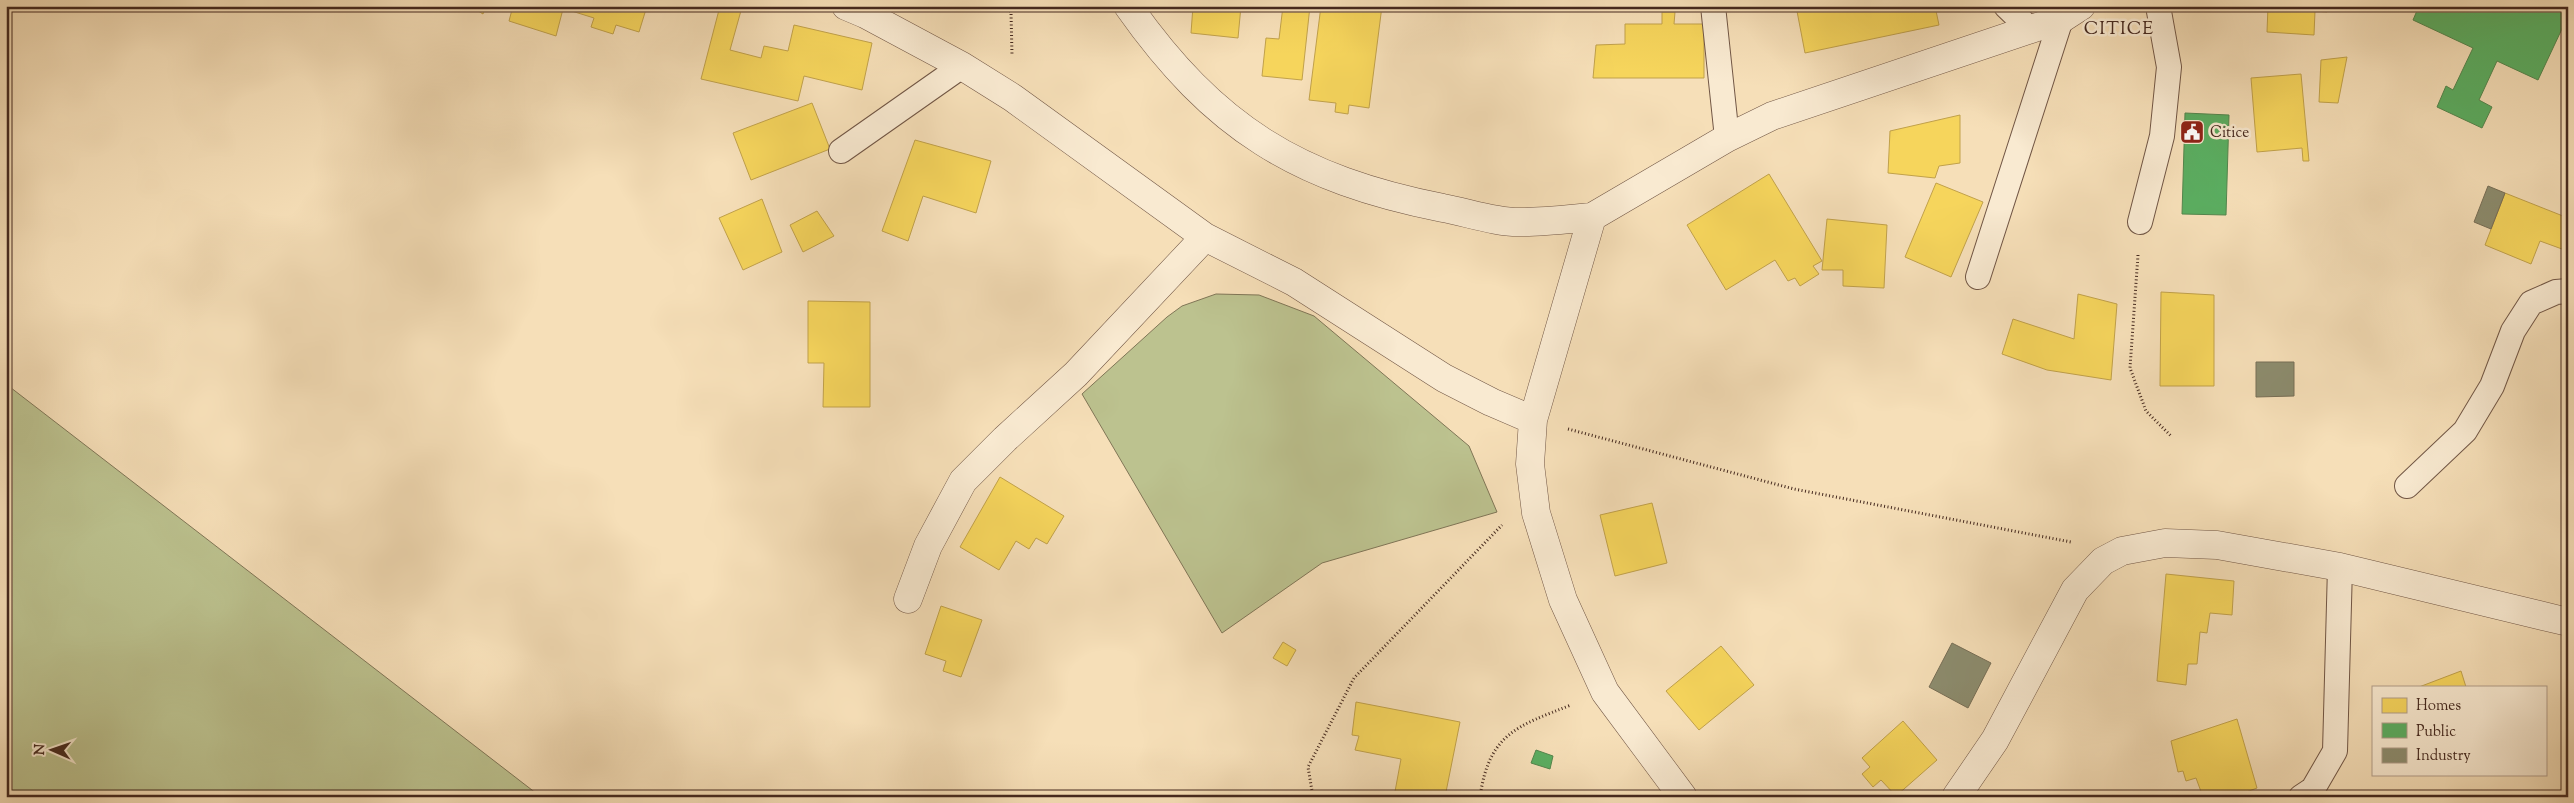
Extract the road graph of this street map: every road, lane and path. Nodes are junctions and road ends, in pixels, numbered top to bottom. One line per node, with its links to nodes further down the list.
1 (846, 6): 9 (street)
2 (1005, 6): 10 (path)
3 (1128, 6): 13 (street)
4 (1713, 6): 11 (lane)
5 (2006, 6): 8 (lane)
6 (2158, 6): 14 (lane)
7 (2071, 13): 8 (street); 16 (lane)
8 (2030, 29): 11 (street)
9 (962, 66): 10 (street); 12 (lane)
10 (1013, 98): 15 (street)
11 (1727, 138): 13 (street)
12 (841, 150)
13 (1592, 217): 18 (street)
14 (2140, 222): 19 (path)
15 (1205, 237): 18 (street); 24 (street)
16 (1978, 277)
17 (2568, 291): 20 (lane)
18 (1533, 420): 21 (street); 22 (path)
19 (2172, 437)
20 (2407, 486)
21 (1536, 514): 26 (street); 27 (path)
22 (2122, 551): 23 (street); 30 (street)
23 (2340, 568): 25 (street); 31 (lane)
24 (908, 599)
25 (2568, 622)
26 (1605, 692): 28 (path); 29 (street)
27 (1313, 797)
28 (1480, 797)
29 (1683, 797)
30 (1956, 797)
31 (2301, 797)

